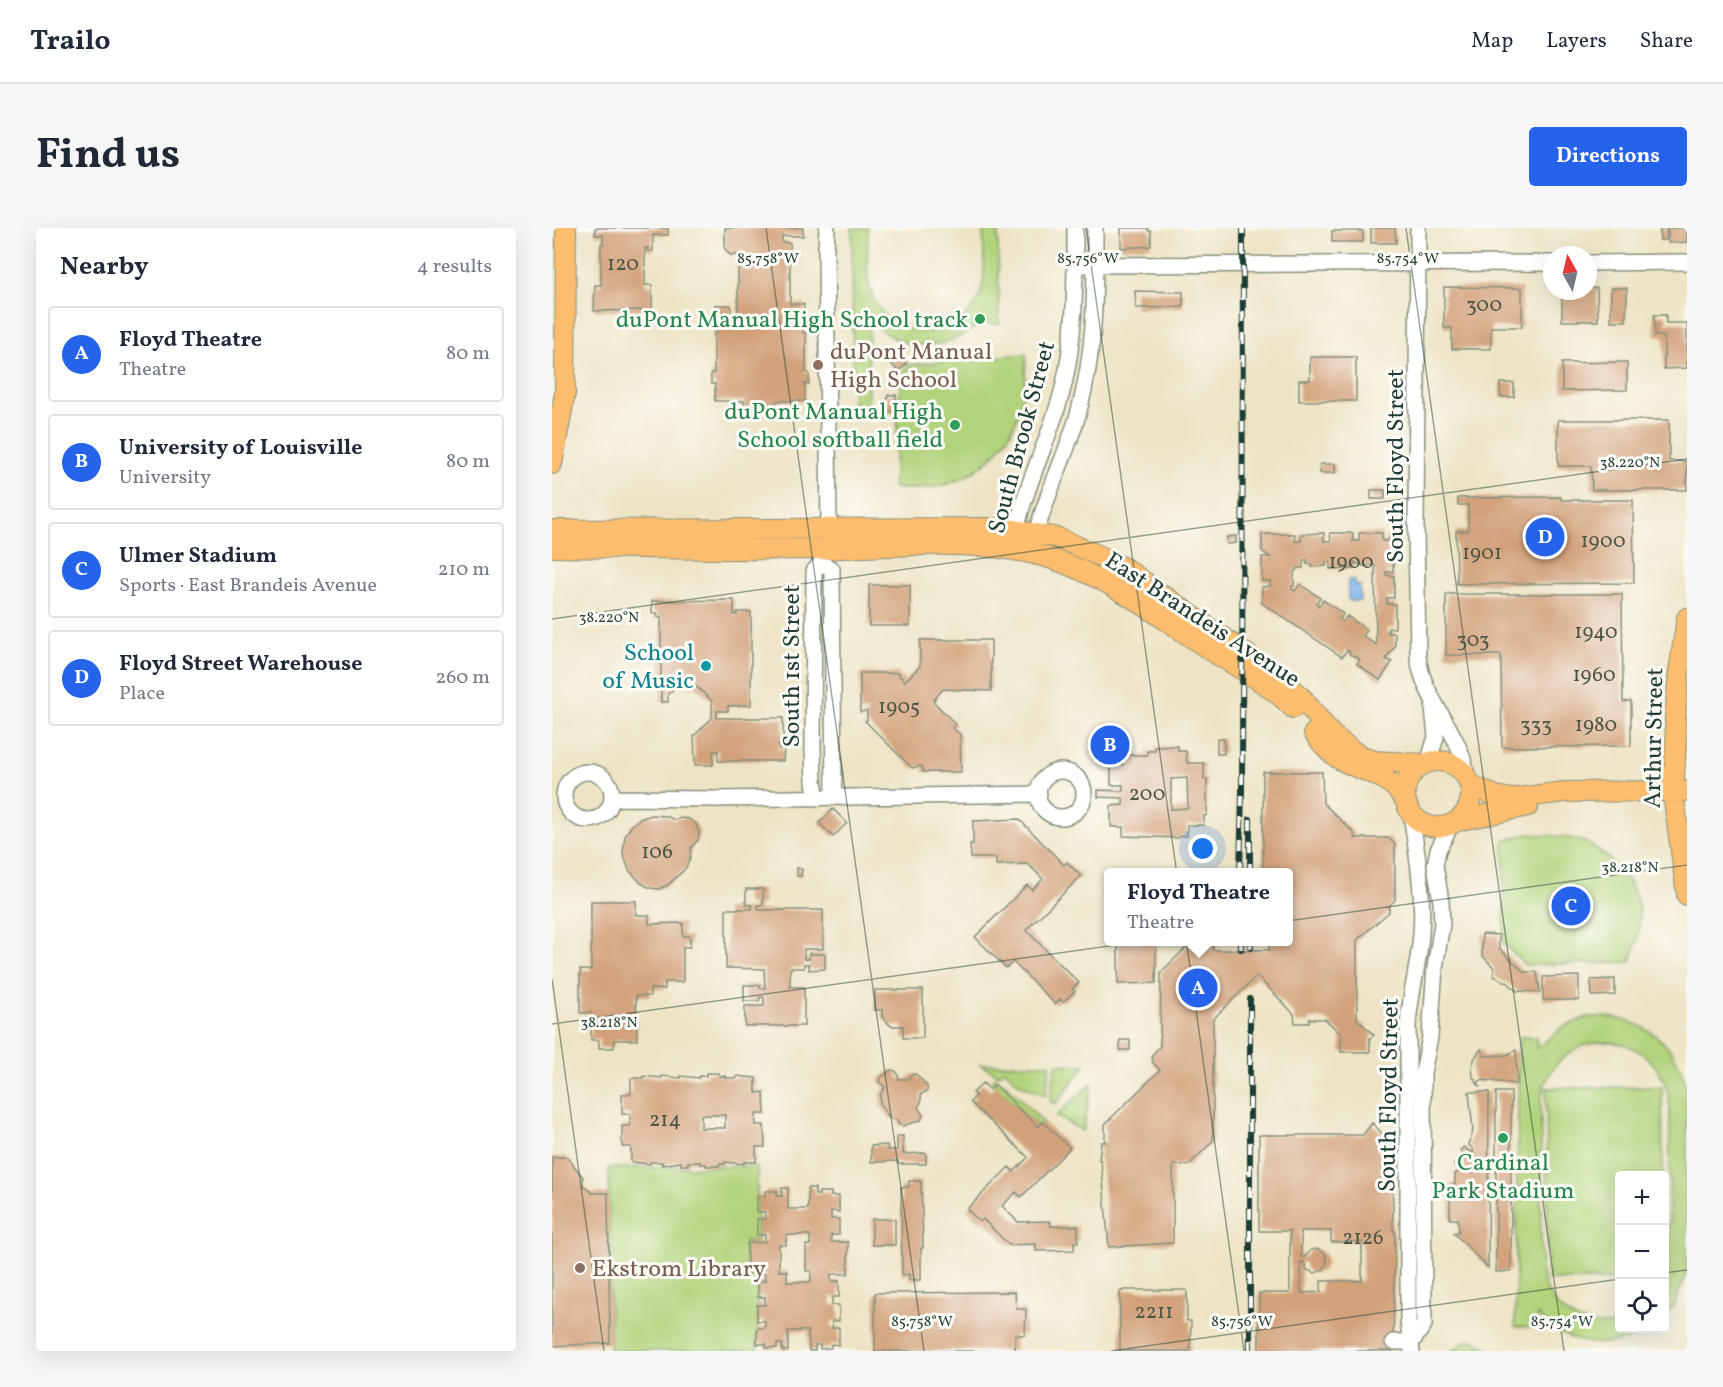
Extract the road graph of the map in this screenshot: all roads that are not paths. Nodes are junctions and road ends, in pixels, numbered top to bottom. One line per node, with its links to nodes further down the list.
1 (566, 228): 12 (main road)
2 (827, 228): 14 (street)
3 (1075, 228): 10 (street, South Brook Street)
4 (1095, 228): 11 (street, South Brook Street)
5 (1418, 228): 7 (street, South Floyd Street)
6 (1687, 262): 9 (street)
7 (1418, 263): 8 (street); 11 (street); 22 (street, South Floyd Street)
8 (1543, 263)
9 (1597, 263)
10 (1075, 265): 11 (street); 16 (street, South Brook Street)
11 (1095, 265): 17 (street, South Brook Street)
12 (559, 268): 13 (main road)
13 (552, 464)
14 (825, 528): 15 (main road, East Brandeis Avenue); 16 (main road, East Brandeis Avenue); 20 (street)
15 (552, 530)
16 (1016, 530): 17 (main road, East Brandeis Avenue); 19 (street, South Brook Street)
17 (1036, 534): 19 (street, South Brook Street); 26 (main road, East Brandeis Avenue)
18 (552, 547): 20 (main road, East Brandeis Avenue)
19 (1022, 552): 20 (main road, East Brandeis Avenue); 24 (main road, East Brandeis Avenue)
20 (821, 556): 32 (street, South 1st Street)
21 (1687, 618): 23 (main road, Arthur Street)
22 (1432, 701): 26 (street, South Floyd Street); 27 (street, South Floyd Street)
23 (1676, 742): 25 (main road); 28 (main road, Arthur Street)
24 (1342, 761): 33 (main road, East Brandeis Avenue); 33 (main road)
25 (1687, 762)
26 (1426, 764): 27 (main road); 33 (main road)
27 (1468, 781): 29 (main road); 34 (main road)
28 (1680, 791): 29 (main road); 35 (main road, Arthur Street)
29 (1594, 793): 34 (main road)
30 (1038, 794): 32 (street)
31 (612, 798): 32 (street)
32 (825, 798)
33 (1410, 814): 34 (main road); 37 (street, South Floyd Street)
34 (1454, 823): 37 (street, South Floyd Street)
35 (1687, 895)
36 (1393, 1342): 37 (street)
37 (1412, 1347)

